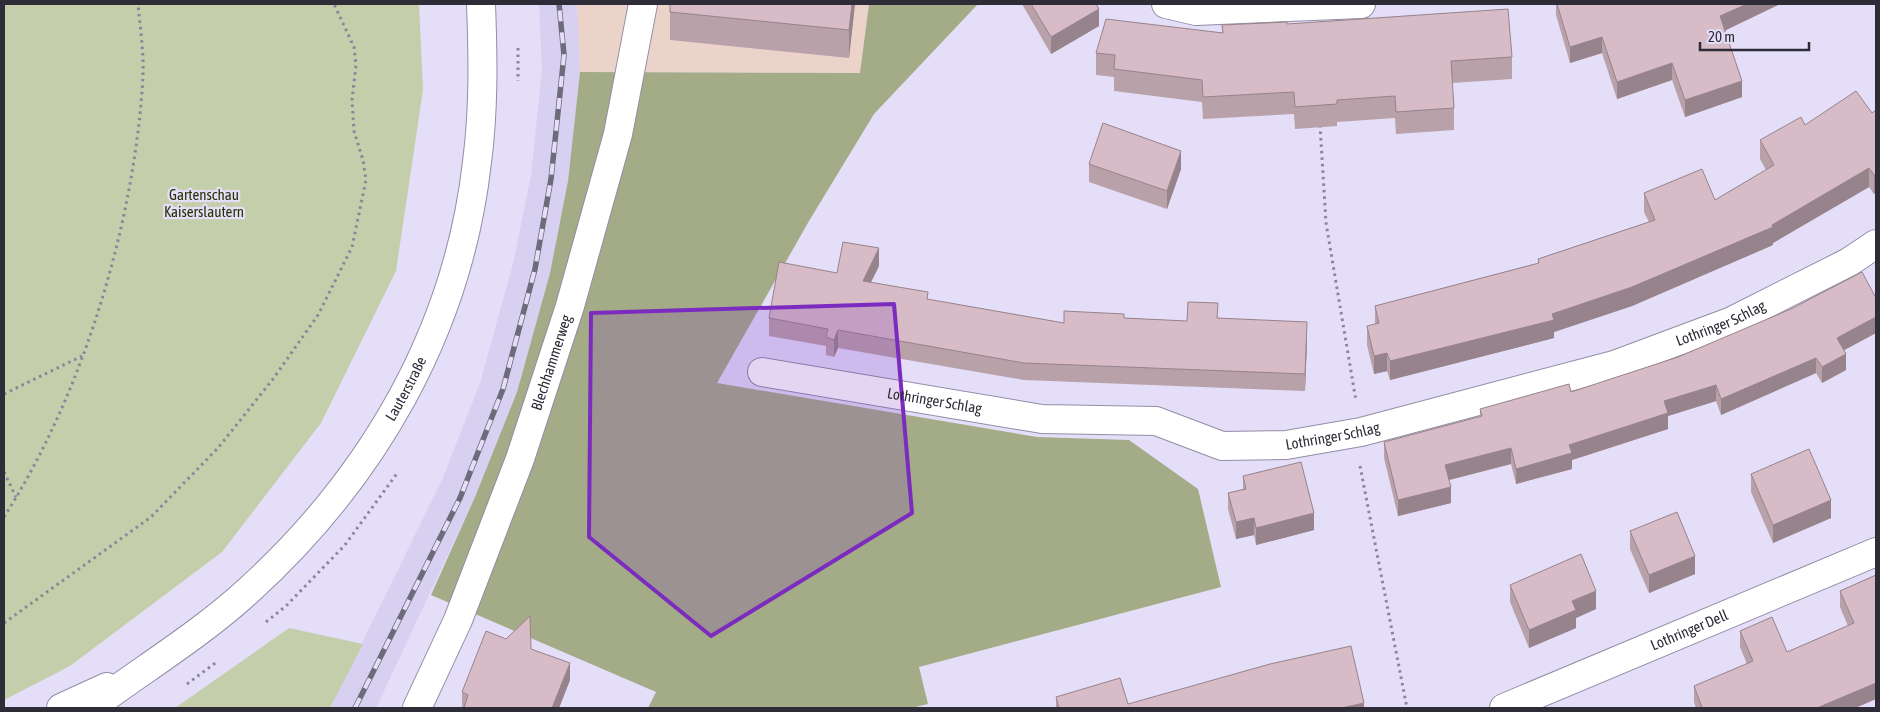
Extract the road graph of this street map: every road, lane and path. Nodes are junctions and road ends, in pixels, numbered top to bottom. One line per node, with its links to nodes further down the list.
1 (138, 4): 10 (path)
2 (334, 4): 18 (path)
3 (481, 4): 19 (street, Lauterstraße)
4 (643, 4): 22 (street, Blechhammerweg)
5 (1166, 4): 6 (street)
6 (1357, 4): 7 (street)
7 (1361, 4)
8 (1320, 124): 13 (path)
9 (1876, 244): 13 (street, Lothringer Schlag)
10 (82, 355): 12 (path); 15 (path)
11 (762, 372): 13 (street, Lothringer Schlag)
12 (4, 394)
13 (1357, 432): 23 (path)
14 (4, 472): 15 (path)
15 (16, 498): 16 (path)
16 (4, 517)
17 (1876, 552): 24 (street, Lothringer Dell)
18 (4, 623)
19 (136, 674): 20 (street, Lauterstraße); 21 (street, Lauterstraße)
20 (61, 708)
21 (91, 708)
22 (417, 708)
23 (1407, 708)
24 (1504, 708)

